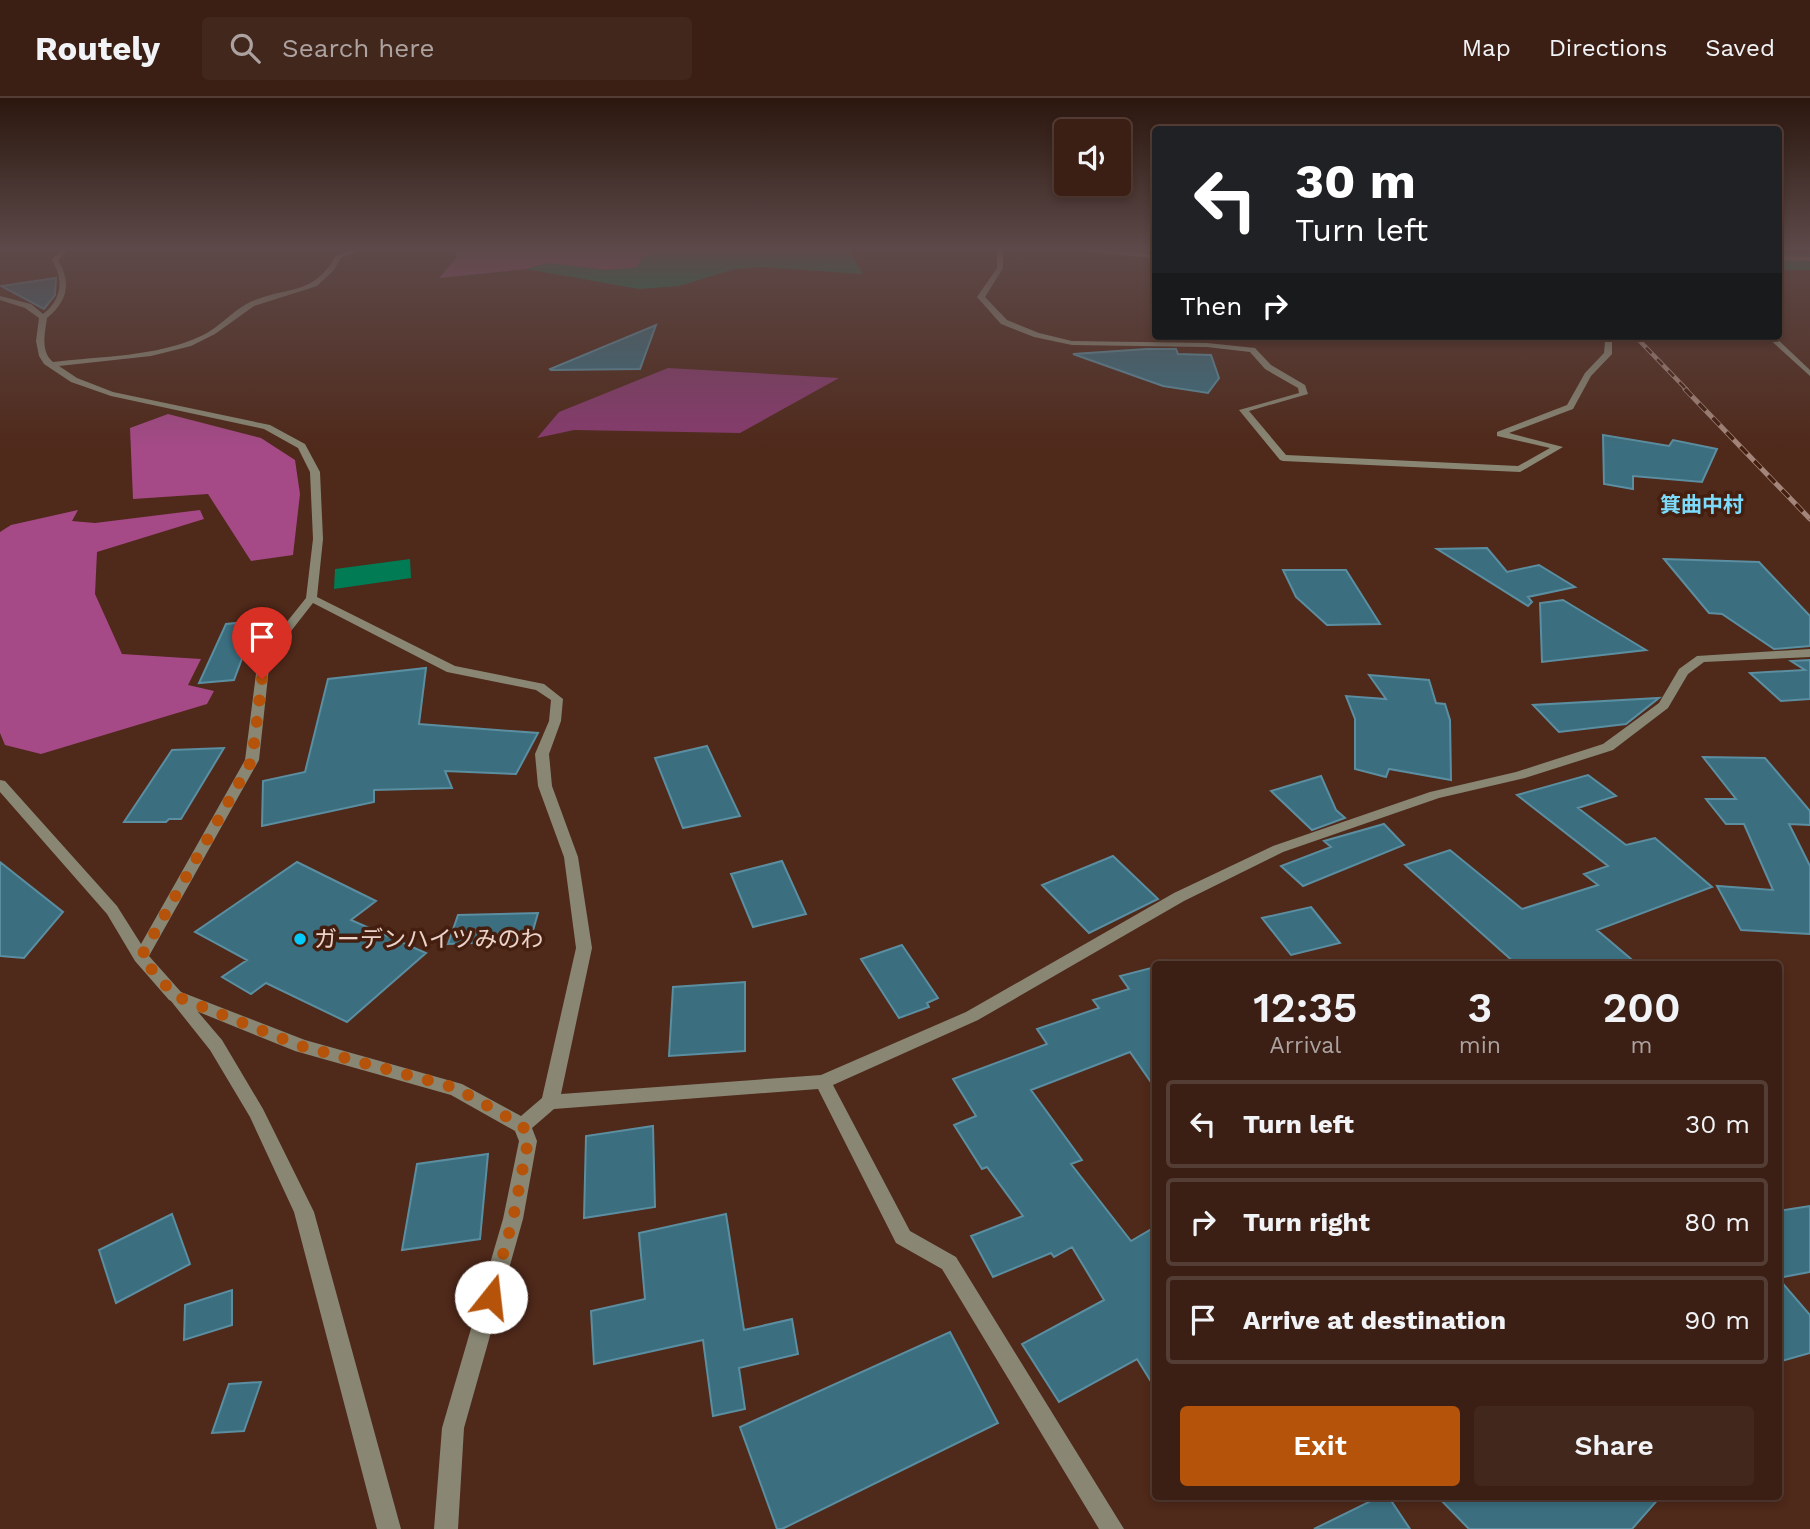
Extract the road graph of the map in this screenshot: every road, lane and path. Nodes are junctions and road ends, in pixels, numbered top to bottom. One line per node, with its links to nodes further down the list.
1 (40, 315): 5 (street)
2 (47, 315): 5 (street)
3 (235, 315): 9 (street)
4 (997, 315): 6 (street)
5 (43, 317): 9 (street)
6 (1206, 340): 7 (street)
7 (1607, 340)
8 (1774, 340): 10 (street)
9 (52, 365): 11 (street)
10 (1810, 374)
11 (311, 598): 14 (street); 17 (street)
12 (1810, 653): 16 (street)
13 (0, 784): 14 (street)
14 (141, 957): 15 (street)
15 (175, 996): 18 (street); 19 (street)
16 (822, 1082): 17 (street); 21 (street)
17 (550, 1102): 18 (street)
18 (523, 1126): 20 (street)
19 (389, 1529)
20 (446, 1529)
21 (1112, 1529)

